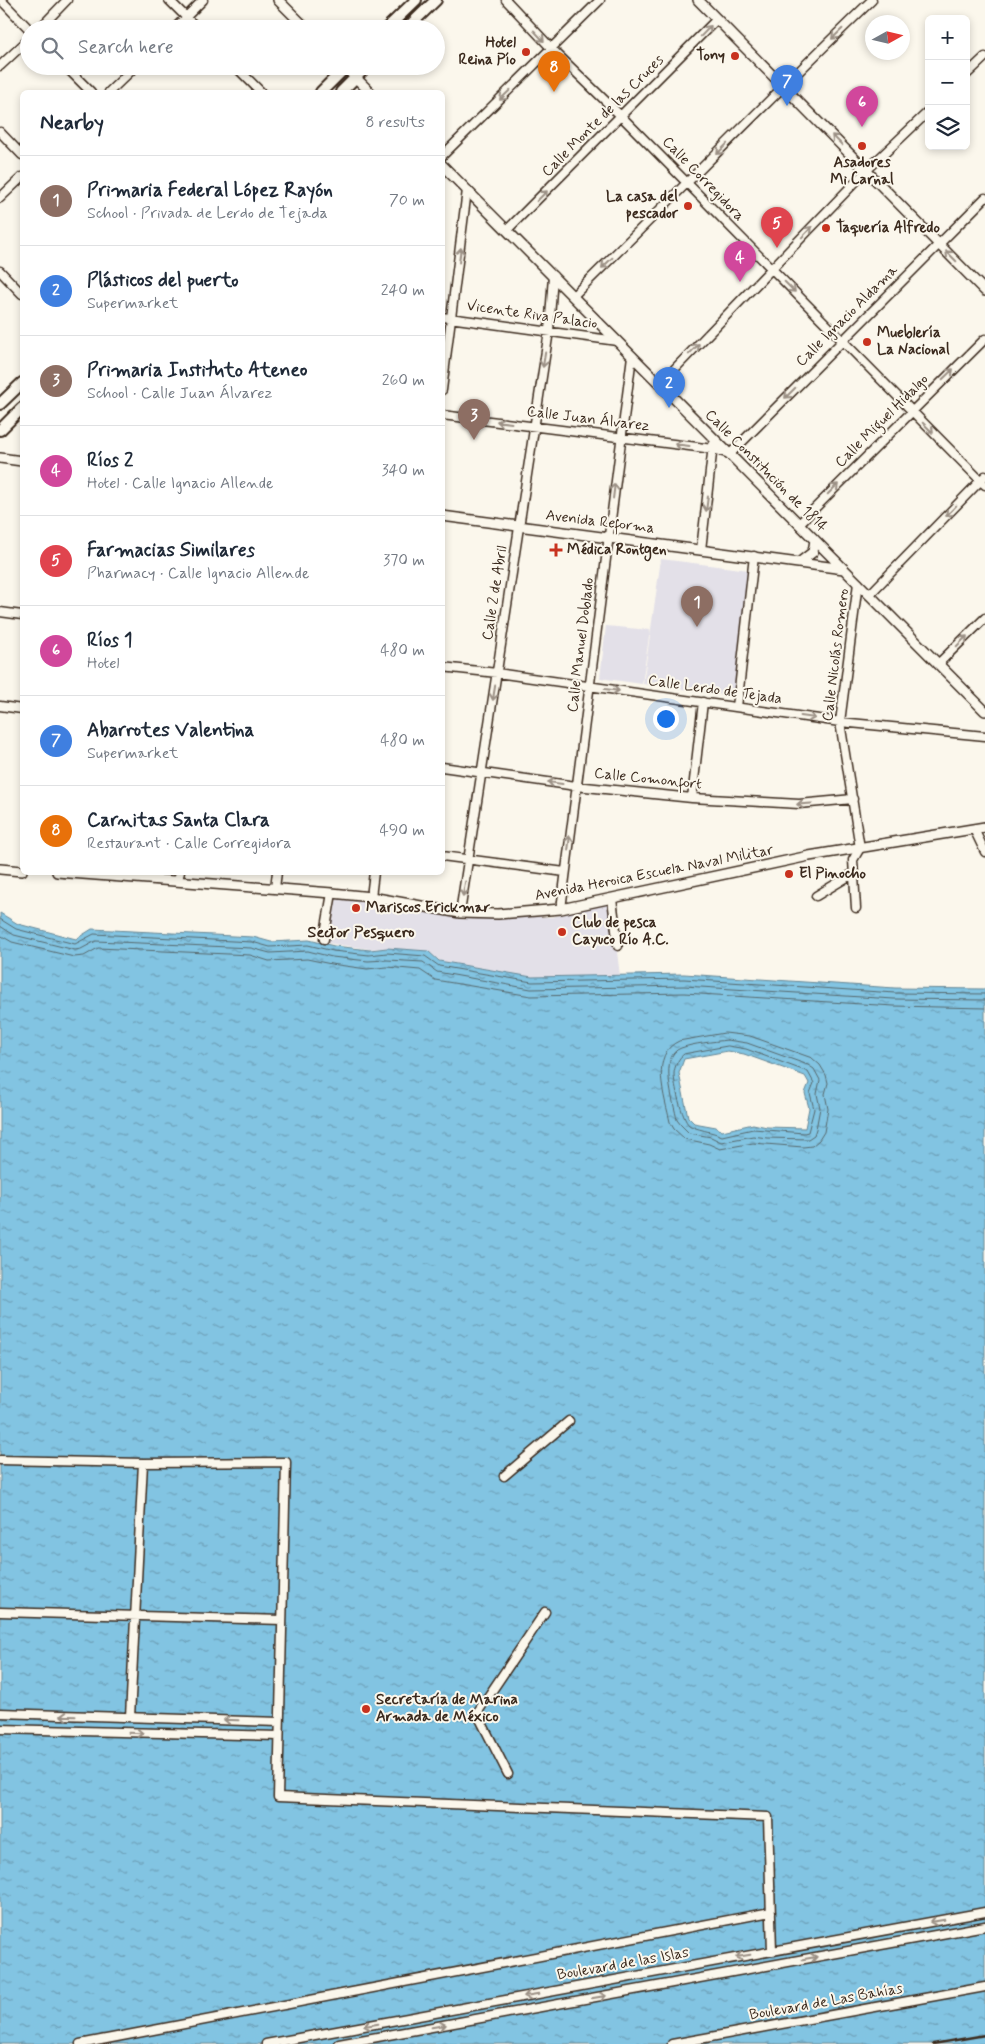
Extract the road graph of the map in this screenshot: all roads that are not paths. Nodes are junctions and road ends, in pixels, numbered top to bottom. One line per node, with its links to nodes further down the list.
1 (1, 0): 14 (street)
2 (67, 0): 15 (street)
3 (169, 0): 12 (street)
4 (204, 0): 12 (street)
5 (278, 0): 18 (street)
6 (416, 0): 19 (main road)
7 (436, 0): 20 (main road)
8 (506, 0): 22 (street, Calle Corregidora, one-way to 22)
9 (600, 0): 22 (street)
10 (698, 0): 13 (street)
11 (872, 0): 33 (street, one-way to 33)
12 (186, 17): 16 (street); 17 (street)
13 (717, 19): 33 (street); 41 (street, Calle Monte de las Cruces, one-way to 13)
14 (20, 20)
15 (48, 20)
16 (183, 20)
17 (189, 20)
18 (298, 20)
19 (395, 20)
20 (415, 20)
21 (20, 47): 24 (street)
22 (552, 49): 41 (street, Calle Corregidora); 44 (street, one-way to 44)
23 (985, 57): 25 (street)
24 (0, 66)
25 (970, 71)
26 (74, 75): 34 (street)
27 (127, 75): 35 (street)
28 (244, 75): 36 (street)
29 (337, 75): 37 (main road)
30 (353, 75): 32 (street)
31 (359, 75): 32 (main road)
32 (356, 78): 38 (main road); 39 (street)
33 (783, 86): 46 (street, one-way to 33); 48 (street, one-way to 48)
34 (89, 90)
35 (111, 90)
36 (258, 90)
37 (322, 90)
38 (343, 90)
39 (368, 90)
40 (925, 115): 46 (street)
41 (622, 117): 48 (street, Calle Corregidora); 52 (street, Calle Monte de las Cruces, one-way to 41)
42 (0, 132): 43 (street)
43 (20, 153)
44 (445, 153)
45 (445, 168): 49 (street, Calle Constitución de 1814)
46 (867, 170): 53 (street); 54 (street, one-way to 46)
47 (20, 179): 50 (street)
48 (688, 184): 54 (street, Calle Corregidora); 59 (street, one-way to 59)
49 (467, 190): 52 (street, Calle Constitución de 1814); 61 (street, one-way to 49)
50 (0, 198)
51 (985, 198): 53 (street, Calle Ignacio Aldama)
52 (507, 230): 56 (street, Calle Constitución de 1814)
53 (939, 244): 57 (street, one-way to 53); 64 (street, Calle Ignacio Aldama)
54 (772, 269): 64 (street, Calle Corregidora, one-way to 64); 68 (street, one-way to 54)
55 (0, 271): 58 (street)
56 (553, 276): 59 (street, Calle Constitución de 1814); 62 (street, Calle 2 de Abril)
57 (985, 291)
58 (20, 292)
59 (573, 296): 65 (street, Calle Constitución de 1814)
60 (445, 317): 61 (street, Vicente Riva Palacio)
61 (453, 318): 62 (street, Vicente Riva Palacio); 67 (street)
62 (549, 332): 65 (street, Vicente Riva Palacio); 74 (street, Calle 2 de Abril, one-way to 74)
63 (985, 339): 72 (street, Calle Miguel Hidalgo, one-way to 63)
64 (842, 340): 72 (street, Calle Corregidora); 79 (street, Calle Ignacio Aldama, one-way to 79)
65 (617, 341): 66 (street, Calle Constitución de 1814)
66 (632, 356): 68 (street, Calle Constitución de 1814); 76 (street, Calle Manuel Doblado)
67 (445, 370)
68 (660, 384): 77 (street, Calle Constitución de 1814)
69 (20, 385): 70 (main road)
70 (0, 404)
71 (20, 410): 75 (main road)
72 (911, 411): 82 (street, Calle Corregidora, one-way to 82); 84 (street, Calle Miguel Hidalgo, one-way to 72)
73 (445, 415): 74 (street, Calle Juan Álvarez, one-way to 73)
74 (534, 426): 76 (street, Calle Juan Álvarez); 85 (street, Calle 2 de Abril)
75 (0, 430)
76 (621, 438): 78 (street, Calle Juan Álvarez, one-way to 76); 87 (street, Calle Manuel Doblado, one-way to 76)
77 (713, 438): 78 (street); 79 (street, Calle Constitución de 1814)
78 (713, 449): 79 (street, Calle Juan Álvarez); 88 (street, one-way to 88)
79 (730, 454): 84 (street, Calle Constitución de 1814)
80 (0, 458): 81 (street)
81 (20, 461)
82 (984, 480): 93 (street, one-way to 93)
83 (445, 516): 85 (street, Avenida Reforma)
84 (799, 524): 86 (street, Calle Constitución de 1814)
85 (519, 526): 87 (street, Avenida Reforma); 99 (street, Calle 2 de Abril)
86 (809, 534): 90 (street); 91 (street, Calle Constitución de 1814)
87 (608, 537): 88 (street, Avenida Reforma); 100 (street, Calle Manuel Doblado)
88 (702, 550): 89 (street, Avenida Reforma)
89 (754, 556): 90 (street, Avenida Reforma); 103 (street)
90 (800, 562): 91 (street, Avenida Reforma)
91 (844, 569): 92 (street, Calle Constitución de 1814)
92 (858, 583): 93 (street, Calle Constitución de 1814); 106 (street, Calle Nicolás Romero)
93 (869, 595): 97 (street, Calle Constitución de 1814)
94 (0, 612): 95 (street)
95 (20, 615)
96 (985, 618): 97 (street, one-way to 96)
97 (938, 664): 105 (street, Calle Constitución de 1814)
98 (445, 667): 99 (street, Calle Lerdo de Tejada)
99 (497, 673): 100 (street, Calle Lerdo de Tejada); 109 (street, Calle 2 de Abril, one-way to 109)
100 (589, 687): 101 (street, Calle Lerdo de Tejada, one-way to 101); 110 (street, Calle Manuel Doblado)
101 (703, 702): 103 (street, Calle Lerdo de Tejada); 111 (street)
102 (0, 706): 104 (street)
103 (737, 707): 106 (street, Calle Lerdo de Tejada, one-way to 106)
104 (20, 710)
105 (985, 711)
106 (840, 722): 107 (street, Calle Lerdo de Tejada); 112 (street, Calle Nicolás Romero)
107 (985, 736)
108 (445, 767): 109 (street, Calle Comonfort)
109 (482, 772): 110 (street, Calle Comonfort, one-way to 109); 118 (street, Calle 2 de Abril)
110 (576, 786): 111 (street, Calle Comonfort); 121 (street, Calle Manuel Doblado, one-way to 110)
111 (692, 798): 112 (street, Calle Comonfort, one-way to 111)
112 (853, 800): 115 (street, Calle Nicolás Romero)
113 (985, 827): 114 (street, Avenida Heroica Escuela Naval Militar)
114 (974, 829): 115 (street, Avenida Heroica Escuela Naval Militar); 116 (street)
115 (860, 848): 122 (street); 131 (street, Avenida Heroica Escuela Naval Militar)
116 (985, 852)
117 (445, 856): 118 (street)
118 (468, 860): 121 (street); 134 (street, Calle 2 de Abril, one-way to 134)
119 (0, 869): 120 (street)
120 (20, 870)
121 (565, 872): 132 (street, Calle Manuel Doblado)
122 (854, 873): 129 (street); 133 (street)
123 (149, 875): 126 (street, Avenida Heroica Escuela Naval Militar)
124 (277, 875): 127 (street)
125 (374, 875): 130 (street)
126 (179, 876): 127 (street, Avenida Heroica Escuela Naval Militar)
127 (275, 888): 128 (street, Avenida Heroica Escuela Naval Militar)
128 (332, 893): 130 (street, Avenida Heroica Escuela Naval Militar); 135 (street)
129 (816, 896)
130 (371, 898): 134 (street, Avenida Heroica Escuela Naval Militar)
131 (612, 898): 132 (street, Avenida Heroica Escuela Naval Militar); 136 (street)
132 (561, 908): 134 (street, Avenida Heroica Escuela Naval Militar)
133 (856, 908)
134 (460, 913)
135 (324, 939)
136 (618, 946)
137 (569, 1421): 140 (street)
138 (0, 1460): 139 (street)
139 (143, 1463): 143 (street); 144 (street)
140 (504, 1476)
141 (0, 1612): 143 (street)
142 (545, 1612): 150 (street)
143 (135, 1616): 144 (street); 146 (street)
144 (282, 1620): 147 (street)
145 (0, 1714): 146 (street, one-way to 145)
146 (130, 1717): 147 (street, one-way to 146)
147 (279, 1722): 149 (street)
148 (0, 1729): 149 (street, one-way to 149)
149 (279, 1736): 151 (street)
150 (508, 1774)
151 (771, 1912): 154 (street); 156 (street)
152 (985, 1912): 154 (street, Boulevard de las Islas, one-way to 154)
153 (985, 1926): 158 (street, Boulevard de las Islas, one-way to 153)
154 (772, 1950): 157 (street, Boulevard de las Islas, one-way to 157)
155 (985, 1988): 159 (street, Boulevard de Las Bahías)
156 (80, 2044)
157 (266, 2044)
158 (339, 2044)
159 (672, 2044)

